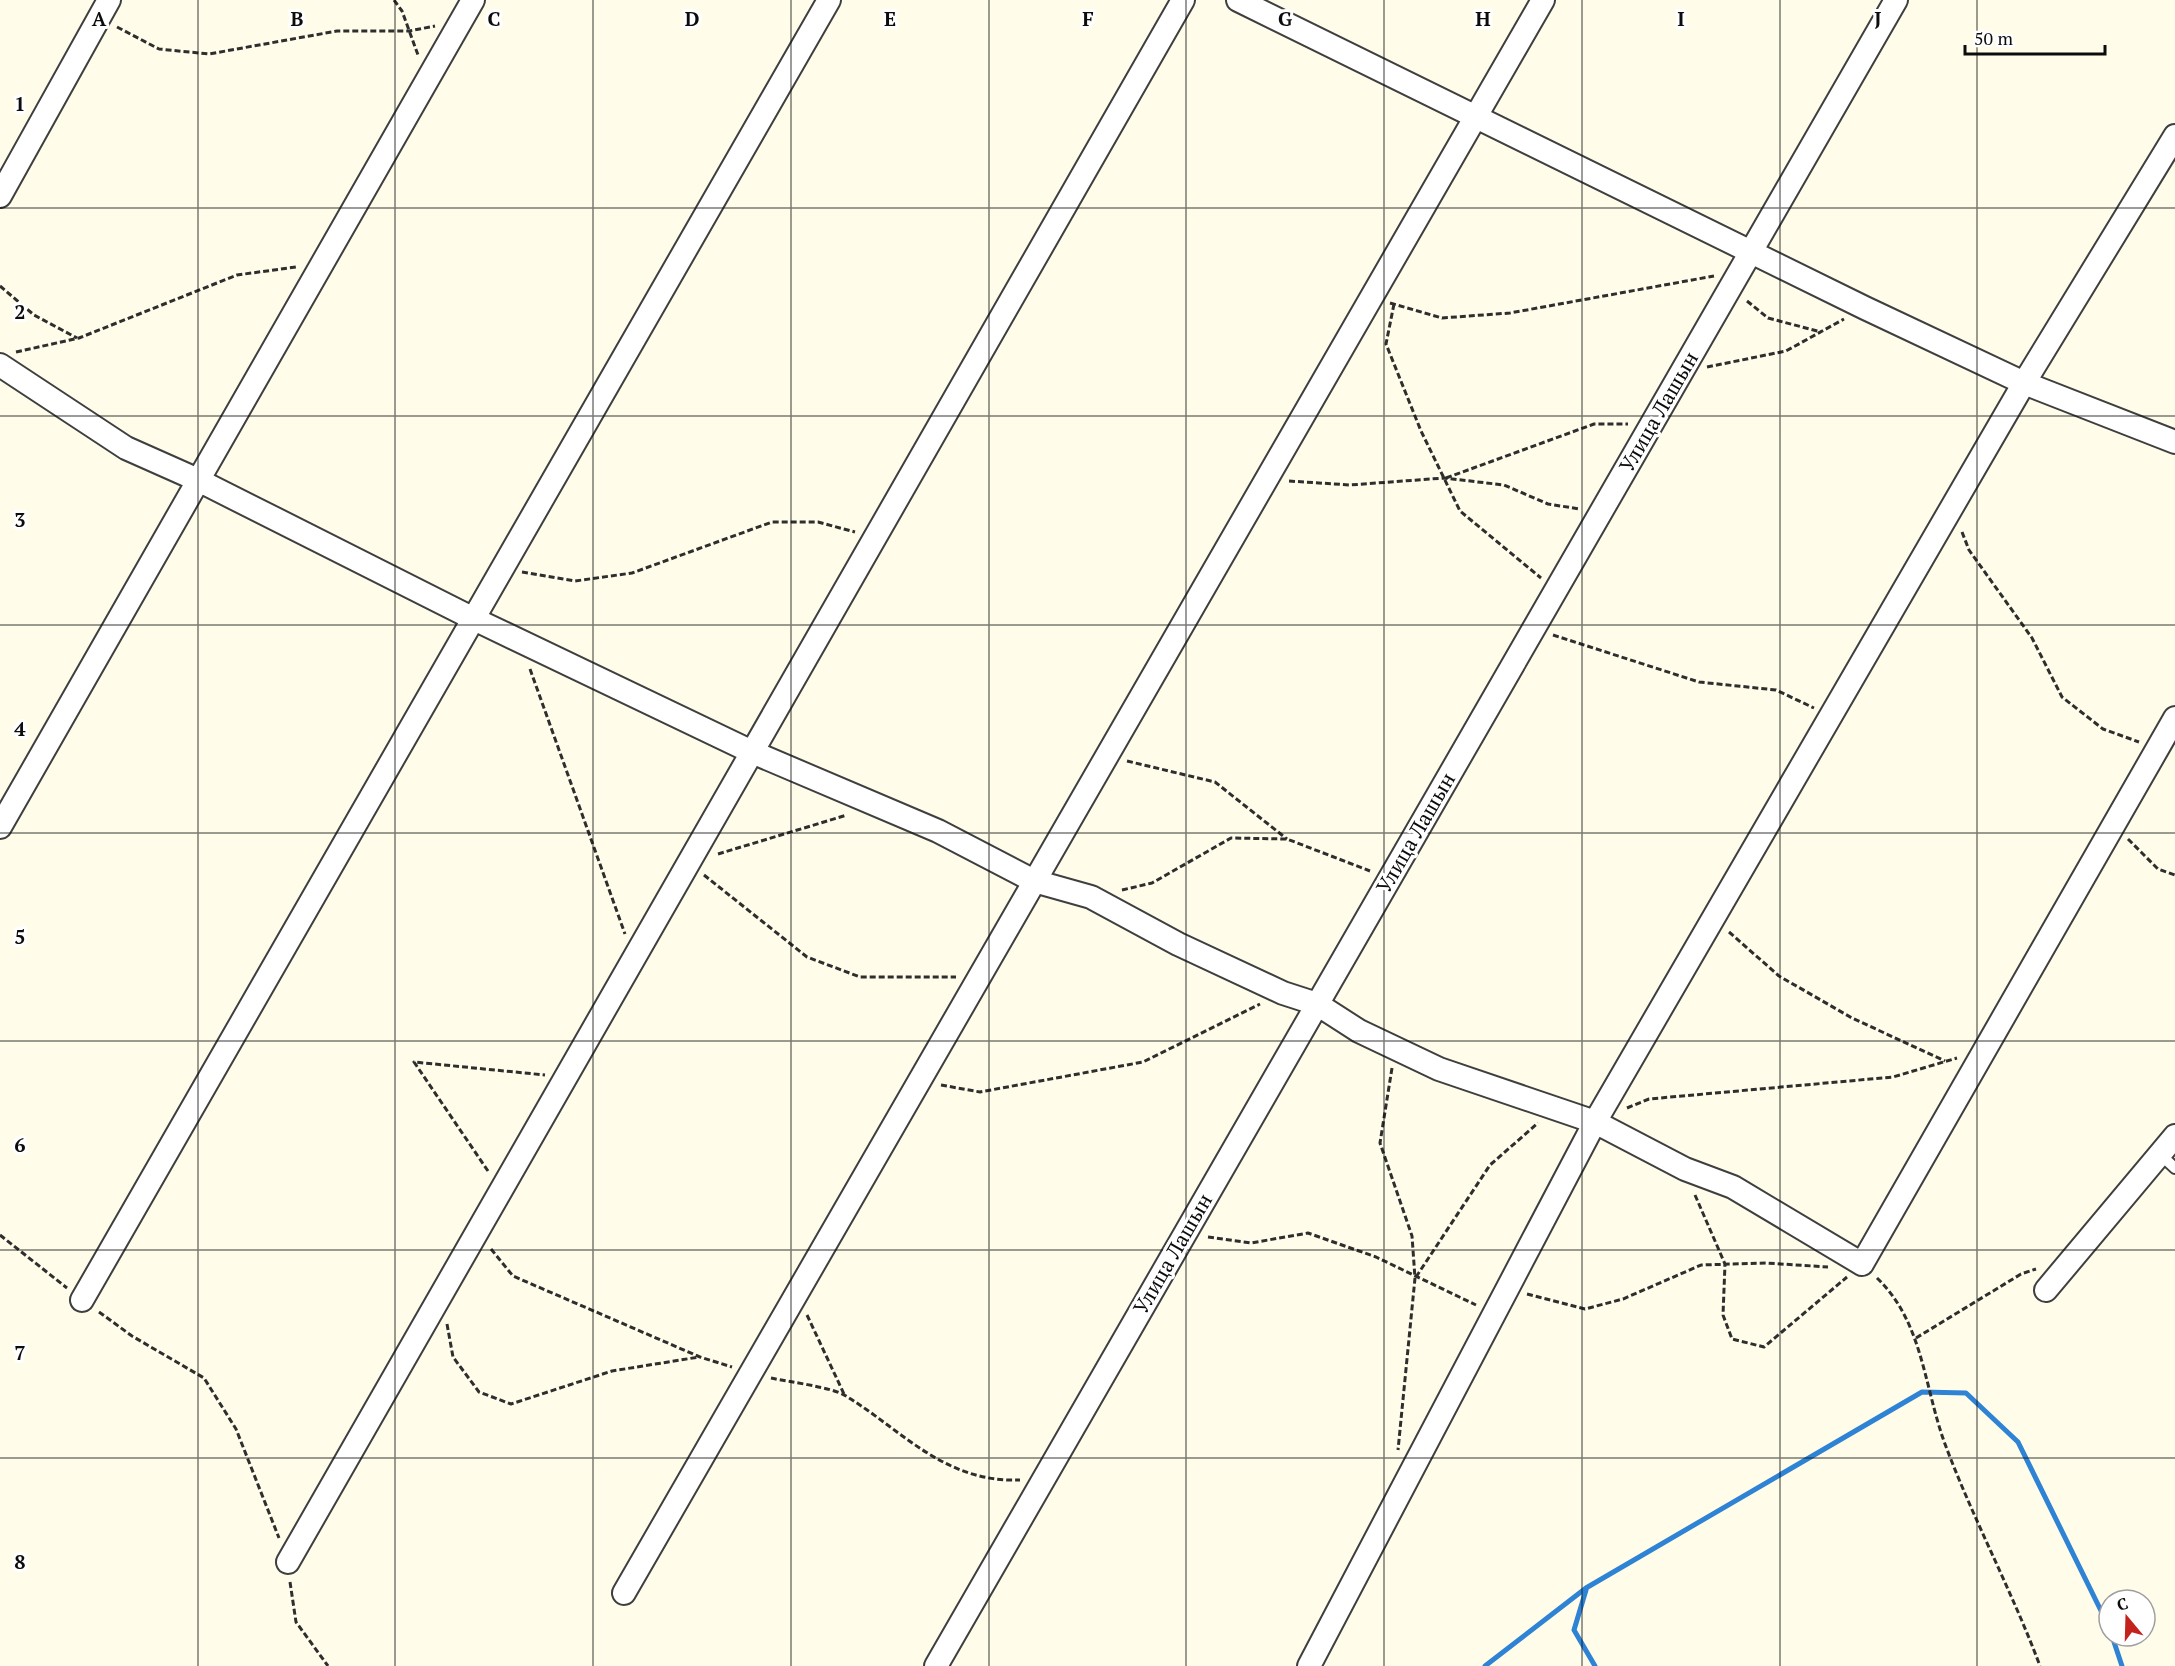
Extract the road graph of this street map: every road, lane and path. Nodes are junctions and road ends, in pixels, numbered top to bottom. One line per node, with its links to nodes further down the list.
1 (394, 0): 10 (path)
2 (473, 0): 9 (street)
3 (829, 0): 34 (street)
4 (1183, 0): 33 (street)
5 (1238, 0): 12 (street)
6 (1543, 0): 12 (street)
7 (1896, 0): 15 (street, Улица Лашын)
8 (104, 9): 10 (path); 14 (street)
9 (460, 21): 10 (path); 11 (street)
10 (410, 31): 11 (path)
11 (428, 79): 16 (street)
12 (1475, 117): 15 (street); 18 (street)
13 (2175, 136): 25 (street)
14 (0, 196)
15 (1745, 262): 19 (path); 20 (street); 21 (path); 24 (street, Улица Лашын)
16 (322, 264): 22 (path); 29 (street)
17 (0, 286): 22 (path)
18 (1371, 298): 19 (path); 30 (street)
19 (1394, 304): 28 (path)
20 (1865, 308): 21 (path); 25 (street)
21 (1821, 332): 24 (path)
22 (79, 338): 23 (path)
23 (6, 359): 29 (street)
24 (1682, 372): 26 (street, Улица Лашын)
25 (2024, 383): 27 (street); 31 (street)
26 (1652, 424): 28 (path); 32 (street, Улица Лашын)
27 (2175, 442)
28 (1444, 478): 30 (path); 32 (path); 35 (path)
29 (198, 480): 36 (street); 46 (street)
30 (1266, 480): 43 (street)
31 (1952, 508): 39 (street); 41 (path)
32 (1601, 512): 35 (street, Улица Лашын)
33 (875, 537): 34 (path); 42 (street)
34 (502, 569): 36 (street)
35 (1556, 590): 37 (street, Улица Лашын)
36 (474, 619): 38 (street); 79 (street)
37 (1534, 628): 39 (path); 50 (street, Улица Лашын)
38 (519, 639): 42 (street); 54 (path)
39 (1832, 716): 53 (street)
40 (2175, 718): 41 (street)
41 (2158, 748): 45 (street)
42 (752, 753): 44 (street); 48 (street)
43 (1108, 754): 47 (path); 51 (street)
44 (877, 806): 48 (path); 51 (street)
45 (2114, 825): 49 (path); 59 (street)
46 (0, 827)
47 (1287, 839): 50 (path); 52 (path)
48 (689, 862): 54 (street); 55 (path)
49 (2175, 875)
50 (1390, 878): 57 (street, Улица Лашын)
51 (1034, 881): 52 (street); 55 (street)
52 (1091, 897): 56 (street)
53 (1715, 918): 60 (path); 64 (street)
54 (634, 958): 61 (street)
55 (979, 977): 62 (street)
56 (1283, 993): 57 (street); 62 (path)
57 (1317, 1004): 58 (street); 69 (street, Улица Лашын)
58 (1395, 1048): 63 (street); 74 (path)
59 (1985, 1050): 60 (path); 72 (street)
60 (1945, 1061): 64 (path)
61 (566, 1077): 68 (street); 68 (path)
62 (919, 1081): 78 (street)
63 (1553, 1110): 64 (street); 74 (path)
64 (1595, 1122): 67 (street); 76 (street)
65 (2175, 1136): 66 (street)
66 (2167, 1160): 75 (street)
67 (1685, 1169): 71 (path); 72 (street)
68 (501, 1190): 77 (street)
69 (1185, 1233): 74 (path); 88 (street, Улица Лашын)
70 (0, 1236): 79 (path)
71 (1725, 1264): 72 (path); 73 (path); 76 (path)
72 (1862, 1264): 81 (path)
73 (1830, 1267)
74 (1415, 1278): 80 (path); 84 (path)
75 (2044, 1279): 81 (path)
76 (1509, 1289): 80 (street)
77 (442, 1293): 82 (path); 85 (street)
78 (797, 1294): 83 (path); 86 (street)
79 (82, 1300): 85 (path)
80 (1496, 1314): 89 (street)
81 (1916, 1338): 90 (path)
82 (700, 1357)
83 (844, 1394)
84 (1397, 1453)
85 (288, 1562): 87 (path)
86 (624, 1593)
87 (328, 1666)
88 (936, 1666)
89 (1309, 1666)
90 (2040, 1666)

